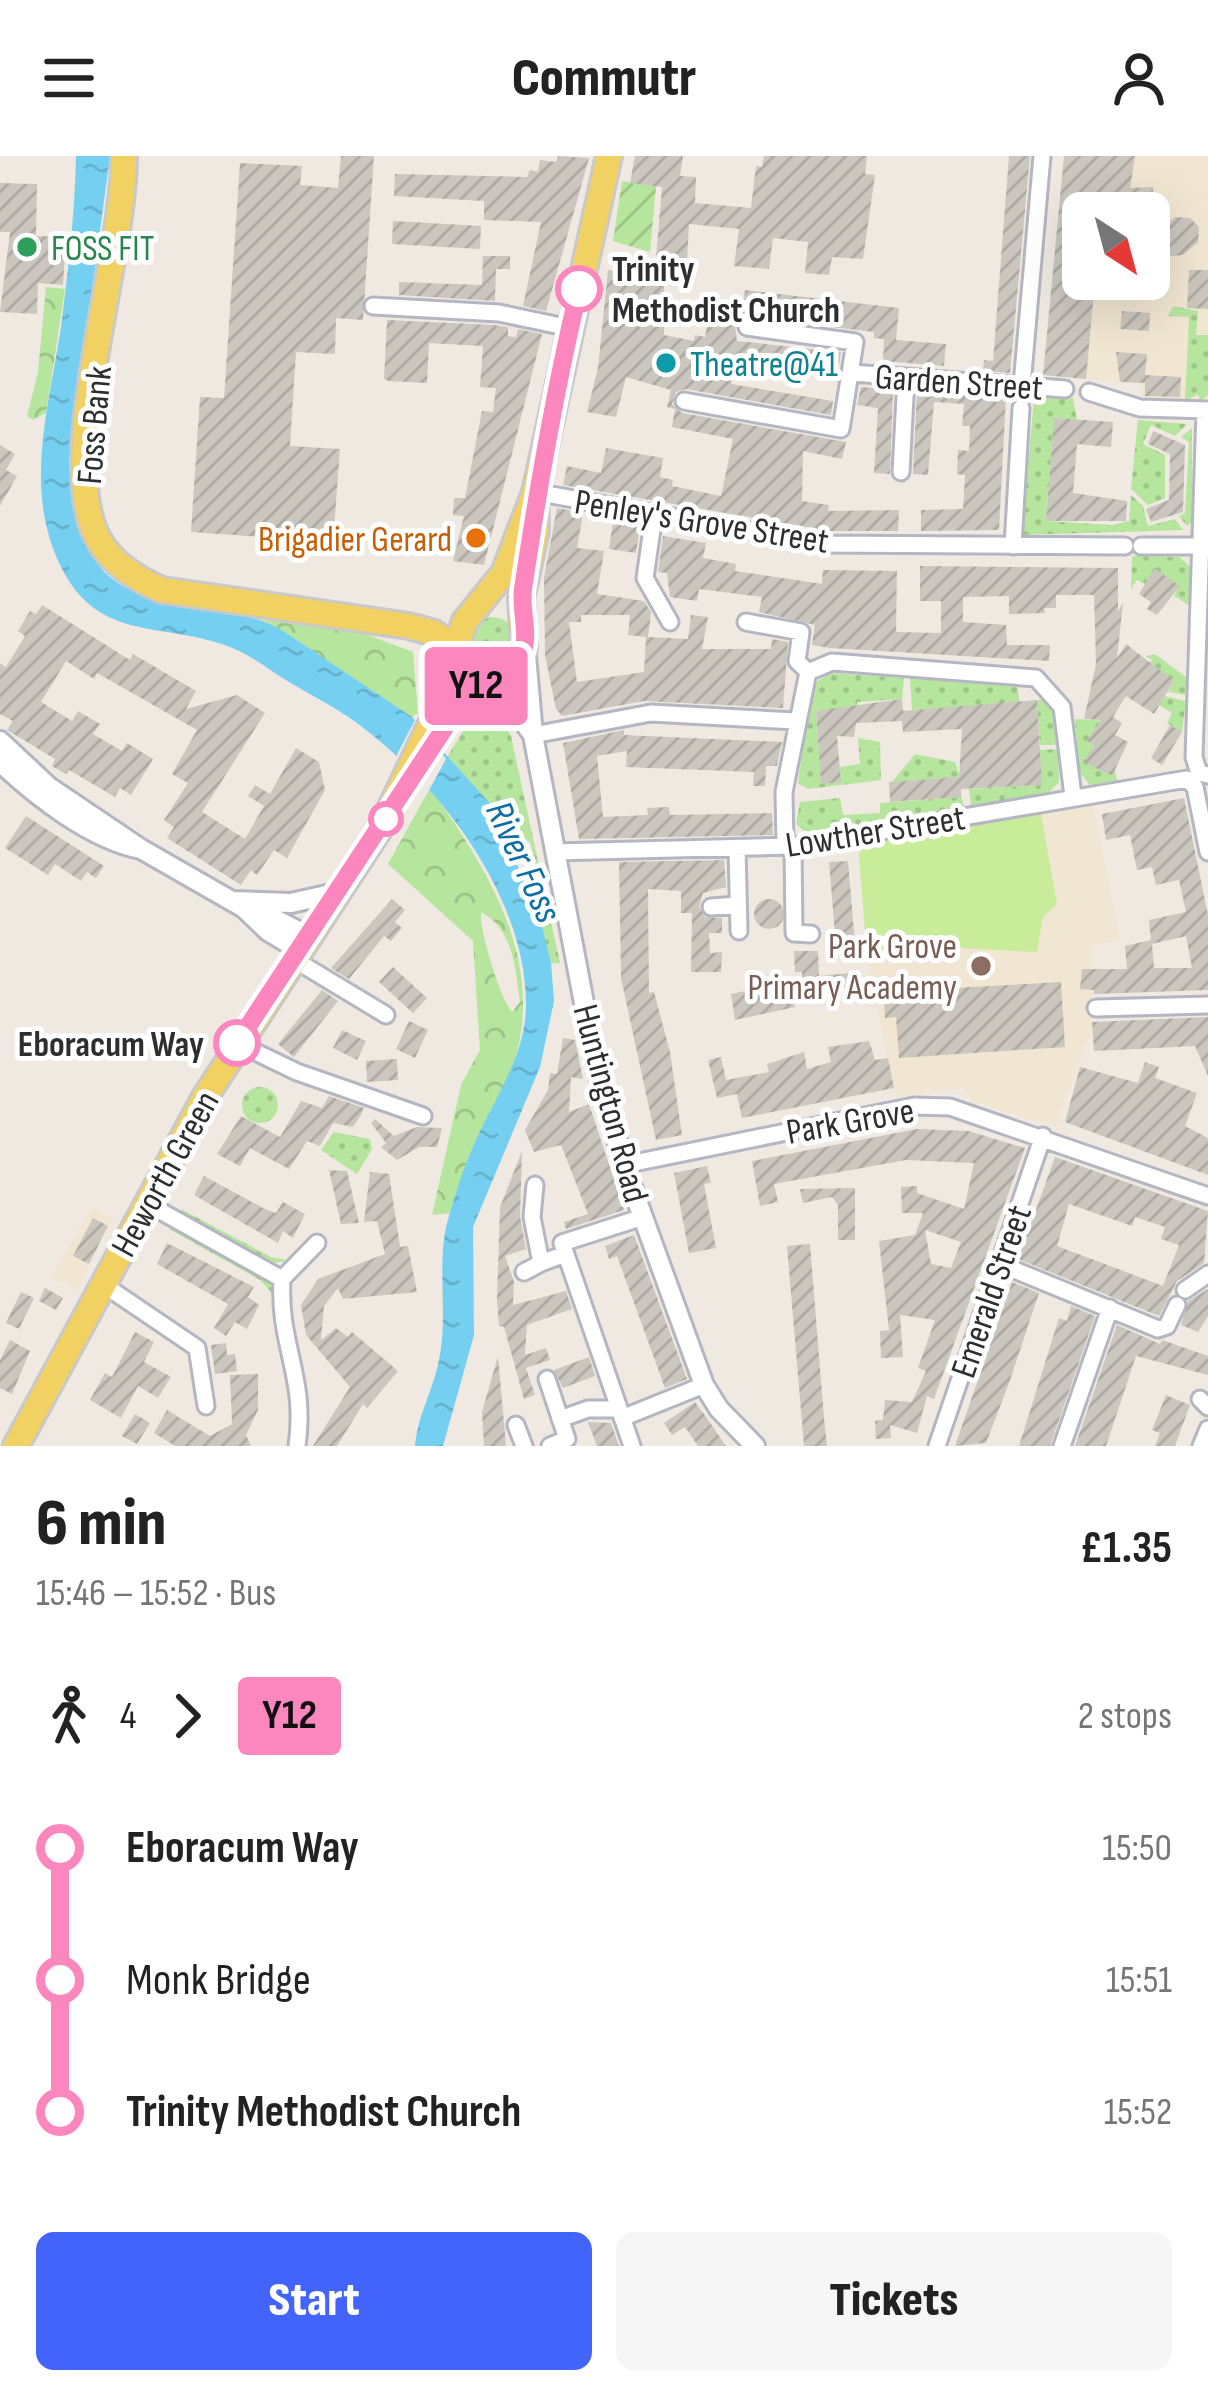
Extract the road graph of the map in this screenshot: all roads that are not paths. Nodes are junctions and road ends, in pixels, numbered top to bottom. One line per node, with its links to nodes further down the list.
1 (124, 156): 24 (main road, Foss Bank)
2 (609, 156): 6 (main road)
3 (1042, 156): 9 (street)
4 (373, 306): 6 (street)
5 (747, 327): 7 (street)
6 (570, 328): 16 (main road)
7 (852, 373): 8 (street, Garden Street); 12 (street)
8 (906, 378): 9 (street, Garden Street); 15 (street)
9 (1022, 385): 10 (street, Garden Street)
10 (1065, 389)
11 (1089, 392): 14 (street, Garden Street)
12 (684, 401)
13 (1021, 408): 18 (street)
14 (1206, 410): 19 (street)
15 (901, 472)
16 (535, 492): 17 (street, Penley's Grove Street); 20 (main road); 23 (main road)
17 (654, 515): 18 (street, Penley's Grove Street); 21 (street)
18 (1013, 546): 19 (street, Penley's Grove Street)
19 (1205, 546): 32 (street)
20 (483, 602): 23 (main road); 24 (main road)
21 (670, 622)
22 (746, 622): 25 (street)
23 (522, 632): 26 (main road); 28 (street, Huntington Road)
24 (460, 655): 26 (main road); 29 (main road, Heworth Green)
25 (808, 672): 27 (street); 33 (street)
26 (490, 679): 28 (street, Huntington Road); 29 (main road, Heworth Green)
27 (796, 721): 28 (street); 34 (street)
28 (533, 735): 37 (street, Huntington Road)
29 (430, 739): 39 (main road, Heworth Green)
30 (0, 741): 36 (street)
31 (0, 762): 36 (street)
32 (1200, 777): 33 (street, Lowther Street); 38 (street)
33 (1073, 796): 34 (street, Lowther Street)
34 (789, 846): 35 (street, Lowther Street); 44 (street)
35 (737, 848): 37 (street, Lowther Street); 41 (street)
36 (141, 849): 40 (street)
37 (554, 852): 52 (street, Huntington Road)
38 (1208, 852)
39 (340, 892): 40 (street); 45 (main road, Heworth Green)
40 (239, 904): 45 (street)
41 (738, 905): 42 (street); 43 (street)
42 (711, 907)
43 (739, 931)
44 (811, 934)
45 (302, 949): 48 (street); 49 (main road, Heworth Green)
46 (1208, 1005): 47 (street)
47 (1096, 1008)
48 (386, 1015)
49 (237, 1043): 50 (street); 55 (main road, Heworth Green)
50 (423, 1116)
51 (1043, 1136): 52 (street, Park Grove); 54 (street, Park Grove); 60 (street, Emerald Street)
52 (624, 1165): 56 (street, Huntington Road)
53 (535, 1185): 59 (street)
54 (1208, 1196)
55 (146, 1203): 63 (street); 64 (main road, Heworth Green)
56 (643, 1217): 58 (street); 67 (street, Huntington Road)
57 (317, 1243): 63 (street)
58 (566, 1254): 59 (street); 69 (street)
59 (541, 1263): 61 (street)
60 (1000, 1264): 65 (street); 78 (street, Emerald Street)
61 (524, 1271)
62 (1208, 1274): 65 (street)
63 (282, 1279): 73 (street)
64 (104, 1285): 68 (street); 72 (main road, Heworth Green)
65 (1110, 1308): 79 (street)
66 (547, 1379): 70 (street)
67 (704, 1385): 69 (street); 77 (street, Huntington Road)
68 (206, 1406)
69 (621, 1413): 70 (street); 76 (street)
70 (560, 1420): 75 (street)
71 (516, 1425): 74 (street)
72 (16, 1446)
73 (297, 1446)
74 (524, 1446)
75 (550, 1446)
76 (632, 1446)
77 (755, 1446)
78 (938, 1446)
79 (1062, 1446)

